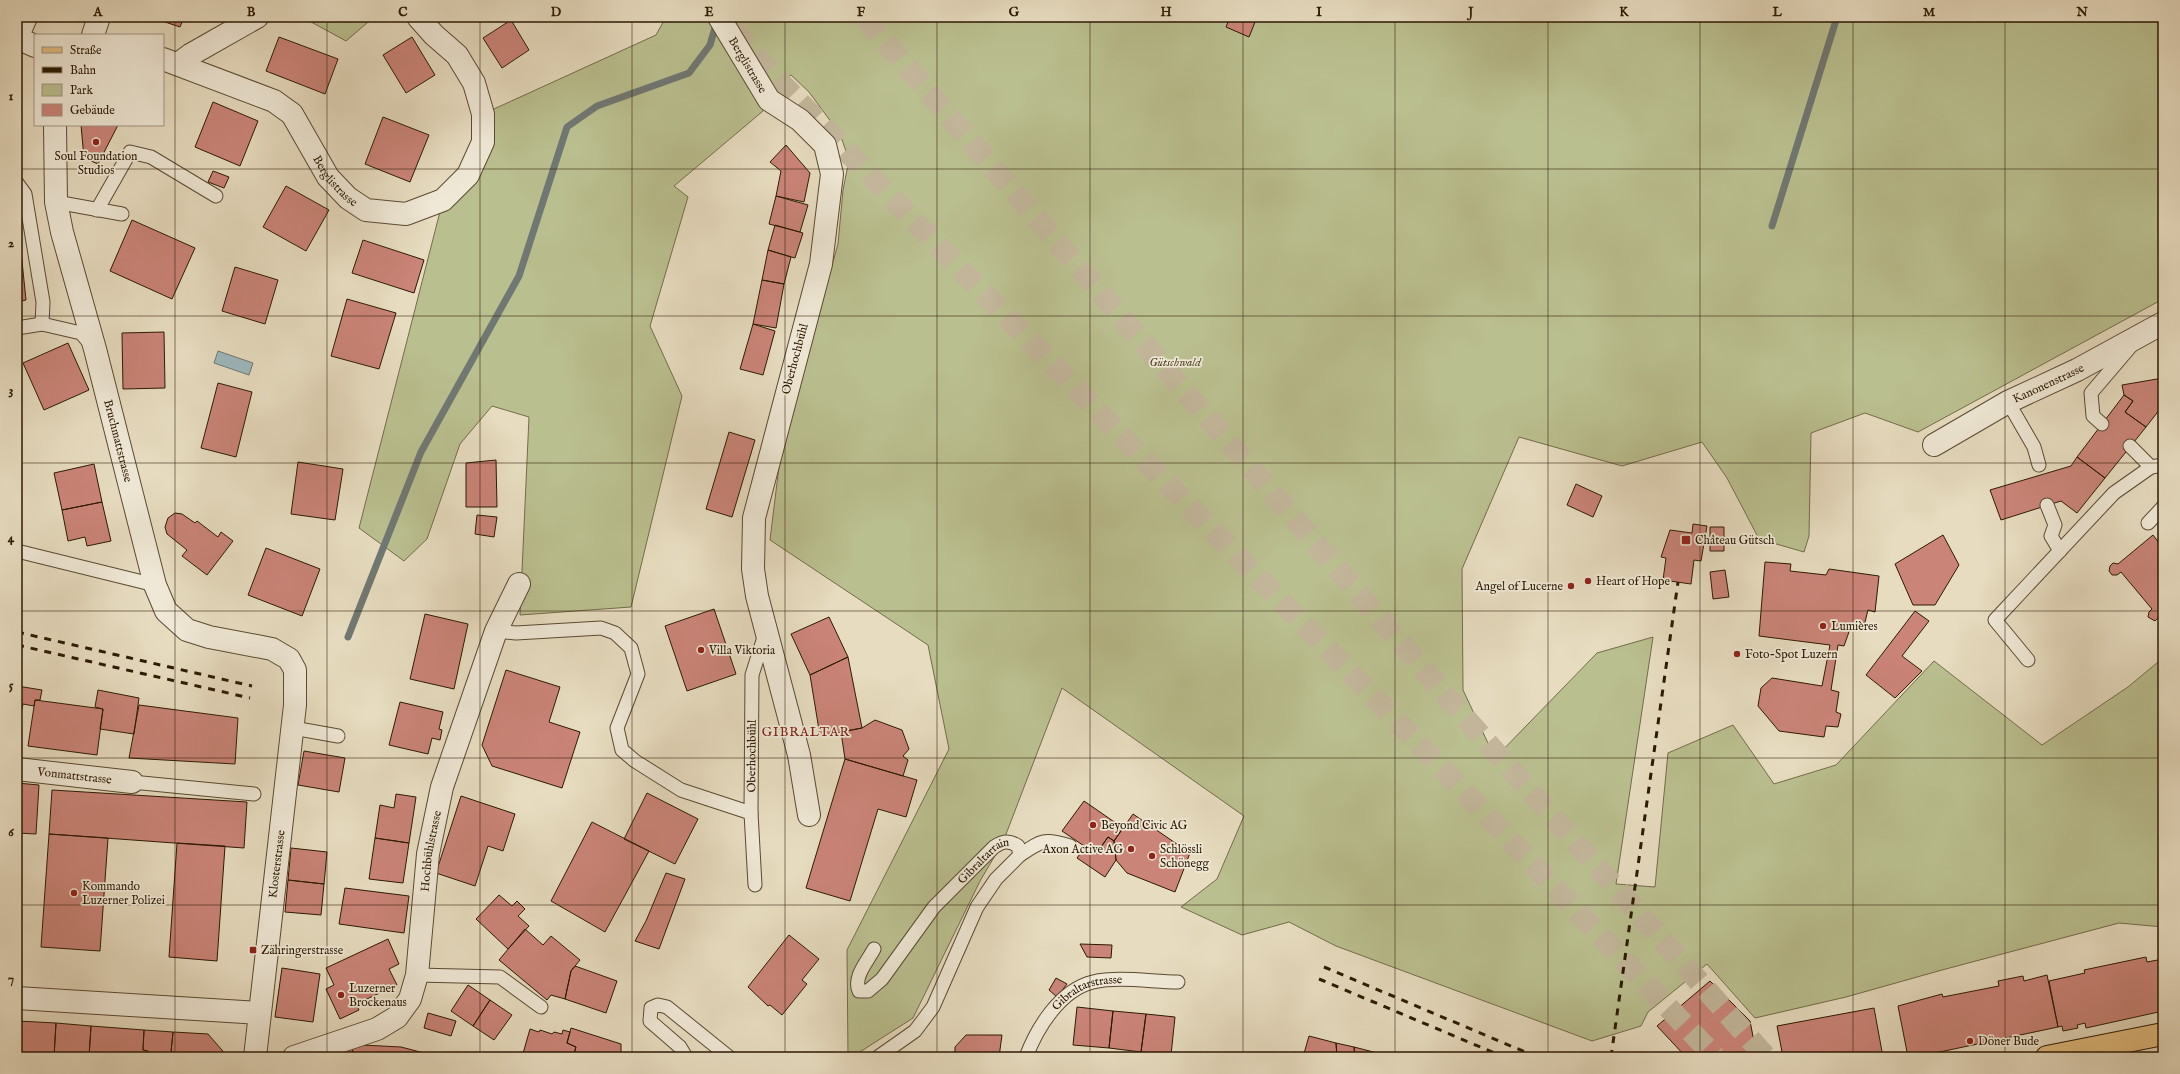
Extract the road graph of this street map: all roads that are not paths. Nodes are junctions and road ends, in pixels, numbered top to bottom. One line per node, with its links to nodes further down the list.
1 (31, 17): 7 (lane)
2 (99, 17): 6 (street)
3 (257, 17): 8 (street)
4 (418, 17): 8 (street, Berglistrasse)
5 (719, 17): 9 (street, Berglistrasse)
6 (93, 34)
7 (24, 42)
8 (171, 62)
9 (775, 104): 34 (street, Oberhochbühl)
10 (55, 126): 13 (street, Bruchmattstrasse)
11 (17, 183): 16 (lane)
12 (216, 196): 14 (lane)
13 (56, 202): 14 (lane); 20 (street, Bruchmattstrasse)
14 (97, 210): 15 (lane)
15 (122, 214)
16 (42, 324): 18 (lane); 20 (lane)
17 (2163, 324): 19 (street, Kanonenstrasse)
18 (17, 328)
19 (2139, 336): 21 (street, Kanonenstrasse); 22 (lane)
20 (95, 349): 33 (street, Bruchmattstrasse)
21 (2008, 402): 23 (street, Kanonenstrasse); 25 (lane)
22 (2102, 424)
23 (1934, 445)
24 (2130, 446): 26 (lane)
25 (2039, 466)
26 (2157, 466): 31 (lane)
27 (2047, 505): 31 (lane)
28 (2163, 507): 29 (lane)
29 (2148, 523)
30 (17, 551): 33 (lane)
31 (2060, 551): 36 (lane)
32 (519, 584): 35 (street, Hochbühlstrasse)
33 (155, 585): 37 (street, Bruchmattstrasse)
34 (767, 628): 43 (lane, Oberhochbühl); 44 (street, Oberhochbühl)
35 (496, 631): 43 (lane); 49 (street, Hochbühlstrasse)
36 (2028, 660)
37 (295, 670): 38 (street, Klosterstrasse)
38 (293, 728): 39 (lane); 53 (street, Klosterstrasse)
39 (338, 736)
40 (17, 769): 41 (street, Vonmattstrasse)
41 (132, 782): 42 (lane)
42 (254, 794)
43 (750, 813): 47 (lane, Oberhochbühl)
44 (809, 815)
45 (1070, 846): 46 (lane)
46 (1020, 855): 48 (lane, Gibraltarrain); 59 (lane, Gibraltarrain)
47 (755, 885)
48 (874, 949)
49 (417, 975): 52 (lane); 56 (street, Hochbühlstrasse)
50 (1178, 982): 60 (lane, Gibraltarstrasse)
51 (17, 998): 53 (street)
52 (541, 1007)
53 (259, 1013): 55 (street, Klosterstrasse)
54 (2163, 1034): 61 (main road)
55 (255, 1057)
56 (294, 1057)
57 (686, 1057): 58 (lane)
58 (729, 1057)
59 (878, 1057)
60 (1026, 1057)
61 (2047, 1057)

